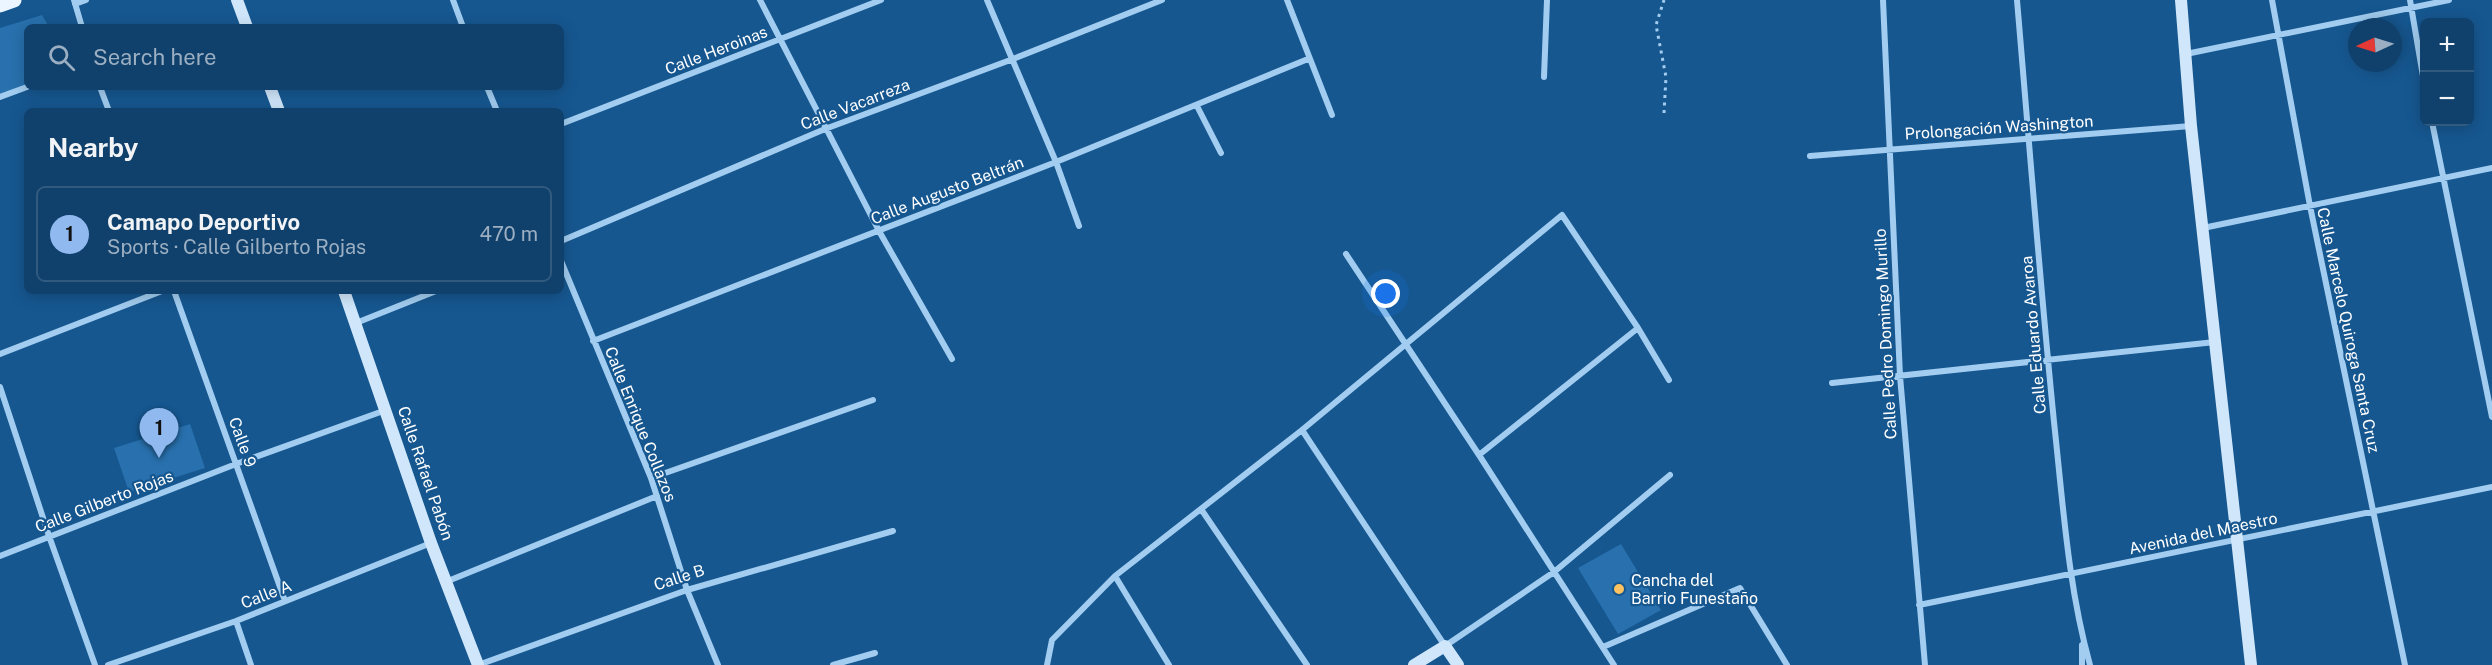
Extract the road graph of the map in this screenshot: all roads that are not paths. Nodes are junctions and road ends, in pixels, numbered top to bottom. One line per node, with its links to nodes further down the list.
1 (14, 0): 18 (main road)
2 (86, 0): 16 (street)
3 (237, 0): 20 (street)
4 (453, 0): 21 (street)
5 (760, 0): 23 (street)
6 (881, 0): 23 (street, Calle Heroinas)
7 (987, 0): 25 (street)
8 (1162, 0): 25 (street, Calle Vacarreza)
9 (1287, 0): 26 (street)
10 (1547, 0): 28 (street)
11 (1882, 0): 44 (street, Calle Pedro Domingo Murillo)
12 (2017, 0): 43 (street, Calle Eduardo Avaroa)
13 (2181, 0): 24 (street)
14 (2272, 0): 22 (street, Calle Marcelo Quiroga Santa Cruz)
15 (2449, 0): 17 (street)
16 (74, 2): 19 (street)
17 (2410, 4): 22 (street); 27 (street)
18 (0, 5)
19 (81, 24)
20 (246, 24)
21 (462, 24)
22 (2279, 35): 24 (street); 50 (street, Calle Marcelo Quiroga Santa Cruz)
23 (780, 39): 39 (street, Calle Heroinas); 42 (street)
24 (2186, 54): 40 (street)
25 (1013, 59): 42 (street, Calle Vacarreza); 47 (street)
26 (1308, 59): 34 (street, Calle Augusto Beltrán); 38 (street)
27 (2422, 72)
28 (1544, 76)
29 (24, 88): 33 (street)
30 (101, 90): 35 (street)
31 (271, 90): 36 (street)
32 (488, 90): 37 (street)
33 (0, 97)
34 (1197, 106): 45 (street); 47 (street, Calle Augusto Beltrán)
35 (108, 108)
36 (278, 108)
37 (496, 108)
38 (1332, 115)
39 (564, 123)
40 (2191, 126): 43 (street, Prolongación Washington); 52 (street)
41 (2433, 126): 49 (street)
42 (825, 129): 53 (street); 54 (street, Calle Vacarreza)
43 (2029, 139): 44 (street, Prolongación Washington); 68 (street, Calle Eduardo Avaroa)
44 (1889, 150): 46 (street, Prolongación Washington); 69 (street, Calle Pedro Domingo Murillo)
45 (1221, 153)
46 (1810, 156)
47 (1056, 162): 51 (street); 53 (street, Calle Augusto Beltrán)
48 (2492, 168): 49 (street)
49 (2442, 179): 50 (street); 77 (street)
50 (2310, 206): 52 (street); 86 (street, Calle Marcelo Quiroga Santa Cruz)
51 (1079, 226)
52 (2203, 228): 64 (street)
53 (879, 231): 63 (street, Calle Augusto Beltrán); 67 (street)
54 (564, 240)
55 (1346, 254): 65 (street)
56 (564, 269): 63 (street, Calle Enrique Collazos)
57 (154, 294): 66 (street)
58 (175, 294): 80 (street, Calle 9)
59 (345, 294): 61 (street, Calle Rafael Pabón)
60 (428, 294): 61 (street)
61 (355, 323): 75 (street, Calle Rafael Pabón)
62 (1638, 328): 65 (street); 70 (street); 79 (street)
63 (592, 341): 82 (street, Calle Enrique Collazos)
64 (2215, 342): 68 (street); 89 (street)
65 (1406, 344): 78 (street); 79 (street)
66 (0, 354)
67 (952, 359)
68 (2048, 360): 69 (street); 93 (street, Calle Eduardo Avaroa)
69 (1900, 376): 71 (street); 98 (street, Calle Pedro Domingo Murillo)
70 (1669, 380)
71 (1832, 383)
72 (0, 387): 74 (street)
73 (873, 400): 82 (street)
74 (8, 409): 76 (street); 88 (street)
75 (386, 410): 80 (street, Calle Gilberto Rojas); 90 (street, Calle Rafael Pabón)
76 (0, 412)
77 (2492, 417)
78 (1302, 430): 85 (street); 101 (street)
79 (1479, 455): 92 (street)
80 (236, 464): 88 (street, Calle Gilberto Rojas); 97 (street, Calle 9)
81 (1670, 475): 92 (street)
82 (651, 478): 84 (street, Calle Enrique Collazos)
83 (2492, 487): 86 (street, Avenida del Maestro)
84 (657, 496): 95 (street); 96 (street, Calle Enrique Collazos)
85 (1201, 509): 94 (street); 112 (street)
86 (2373, 511): 89 (street, Avenida del Maestro); 121 (street, Calle Marcelo Quiroga Santa Cruz)
87 (893, 531): 96 (street, Calle B)
88 (48, 536): 91 (street, Calle Gilberto Rojas); 104 (street)
89 (2236, 540): 93 (street, Avenida del Maestro); 120 (street)
90 (431, 543): 95 (street, Calle Rafael Pabón); 97 (street, Calle A)
91 (0, 556)
92 (1554, 572): 101 (street); 102 (street)
93 (2070, 574): 98 (street, Avenida del Maestro); 100 (street, Calle Eduardo Avaroa)
94 (1114, 576): 110 (street); 111 (street)
95 (447, 581): 107 (street, Calle Rafael Pabón)
96 (687, 590): 107 (street, Calle B); 108 (street, Calle Enrique Collazos)
97 (285, 602): 99 (street, Calle A)
98 (1919, 605): 117 (street, Calle Pedro Domingo Murillo)
99 (236, 621): 105 (street, Calle A); 106 (street)
100 (2082, 636): 118 (street); 119 (street, Calle Eduardo Avaroa)
101 (1445, 646): 113 (street); 114 (street)
102 (1603, 647): 115 (street); 116 (street)
103 (875, 653): 109 (street)
104 (95, 665)
105 (108, 665)
106 (251, 665)
107 (478, 665)
108 (718, 665)
109 (833, 665)
110 (1047, 665)
111 (1169, 665)
112 (1306, 665)
113 (1414, 665)
114 (1458, 665)
115 (1614, 665)
116 (1786, 665)
117 (1926, 665)
118 (2082, 665)
119 (2091, 665)
120 (2251, 665)
121 (2405, 665)

